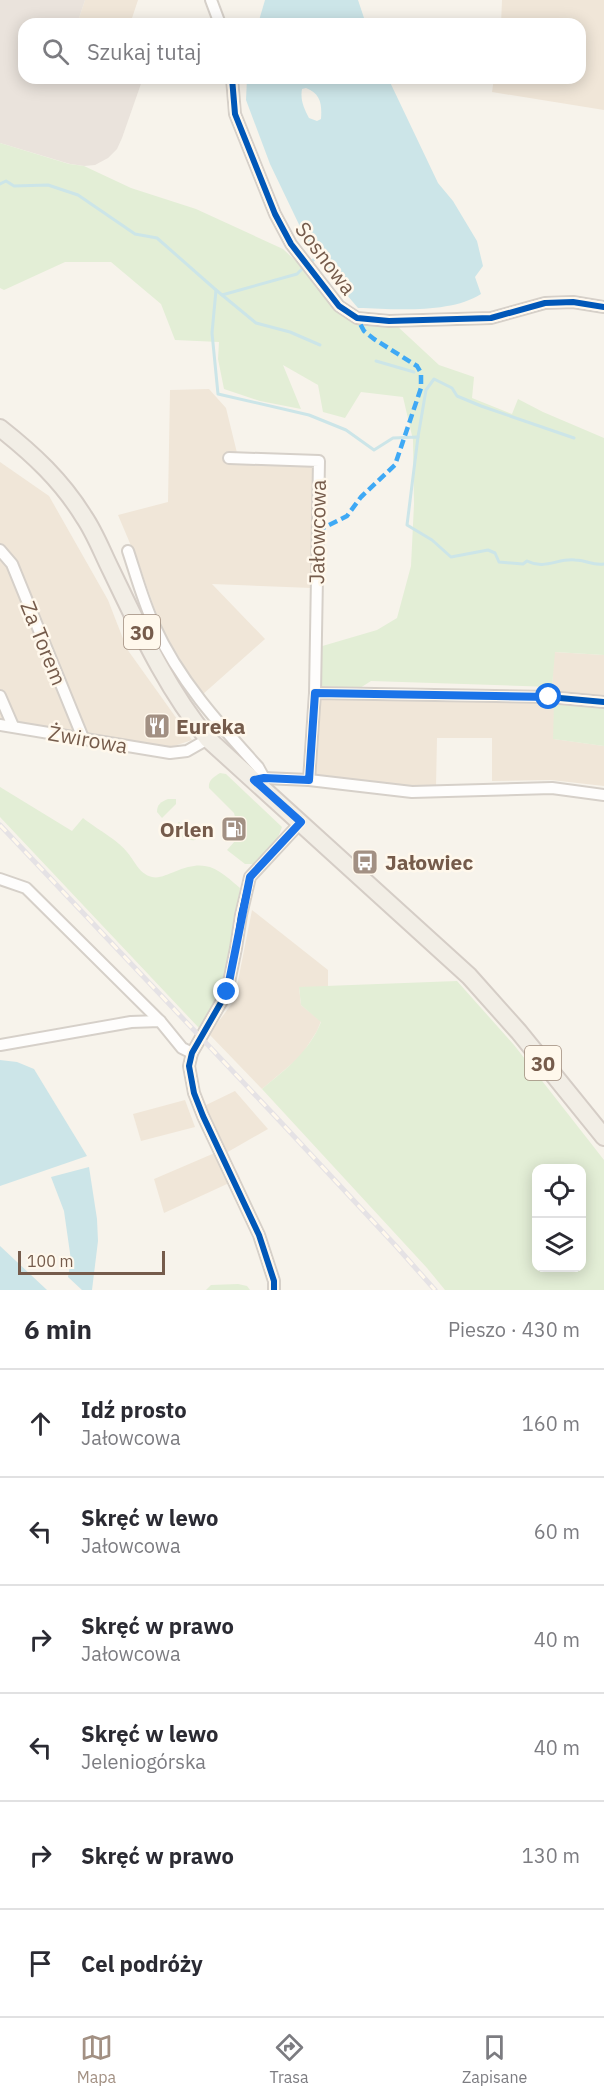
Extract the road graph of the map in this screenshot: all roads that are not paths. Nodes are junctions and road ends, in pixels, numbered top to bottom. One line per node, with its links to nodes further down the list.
1 (211, 0): 2 (street)
2 (218, 18)
3 (232, 84): 4 (street, Sosnowa)
4 (604, 307)
5 (0, 428): 15 (main road, 30)
6 (229, 458): 9 (street, Jałowcowa)
7 (0, 550): 14 (street, Za Torem)
8 (128, 551): 16 (street)
9 (315, 693): 11 (street); 17 (street, Jałowcowa)
10 (0, 696): 13 (street)
11 (604, 702)
12 (0, 725): 13 (street, Żwirowa)
13 (13, 726): 14 (street, Żwirowa)
14 (84, 738): 15 (street, Żwirowa)
15 (208, 739): 16 (main road, 30)
16 (259, 779): 17 (street); 19 (main road, 30)
17 (309, 780): 18 (street)
18 (604, 795)
19 (301, 822): 23 (street); 24 (main road, 30)
20 (1, 878): 21 (street)
21 (160, 1021): 22 (street); 23 (street)
22 (0, 1045)
23 (192, 1053): 25 (street)
24 (604, 1137)
25 (274, 1290)

